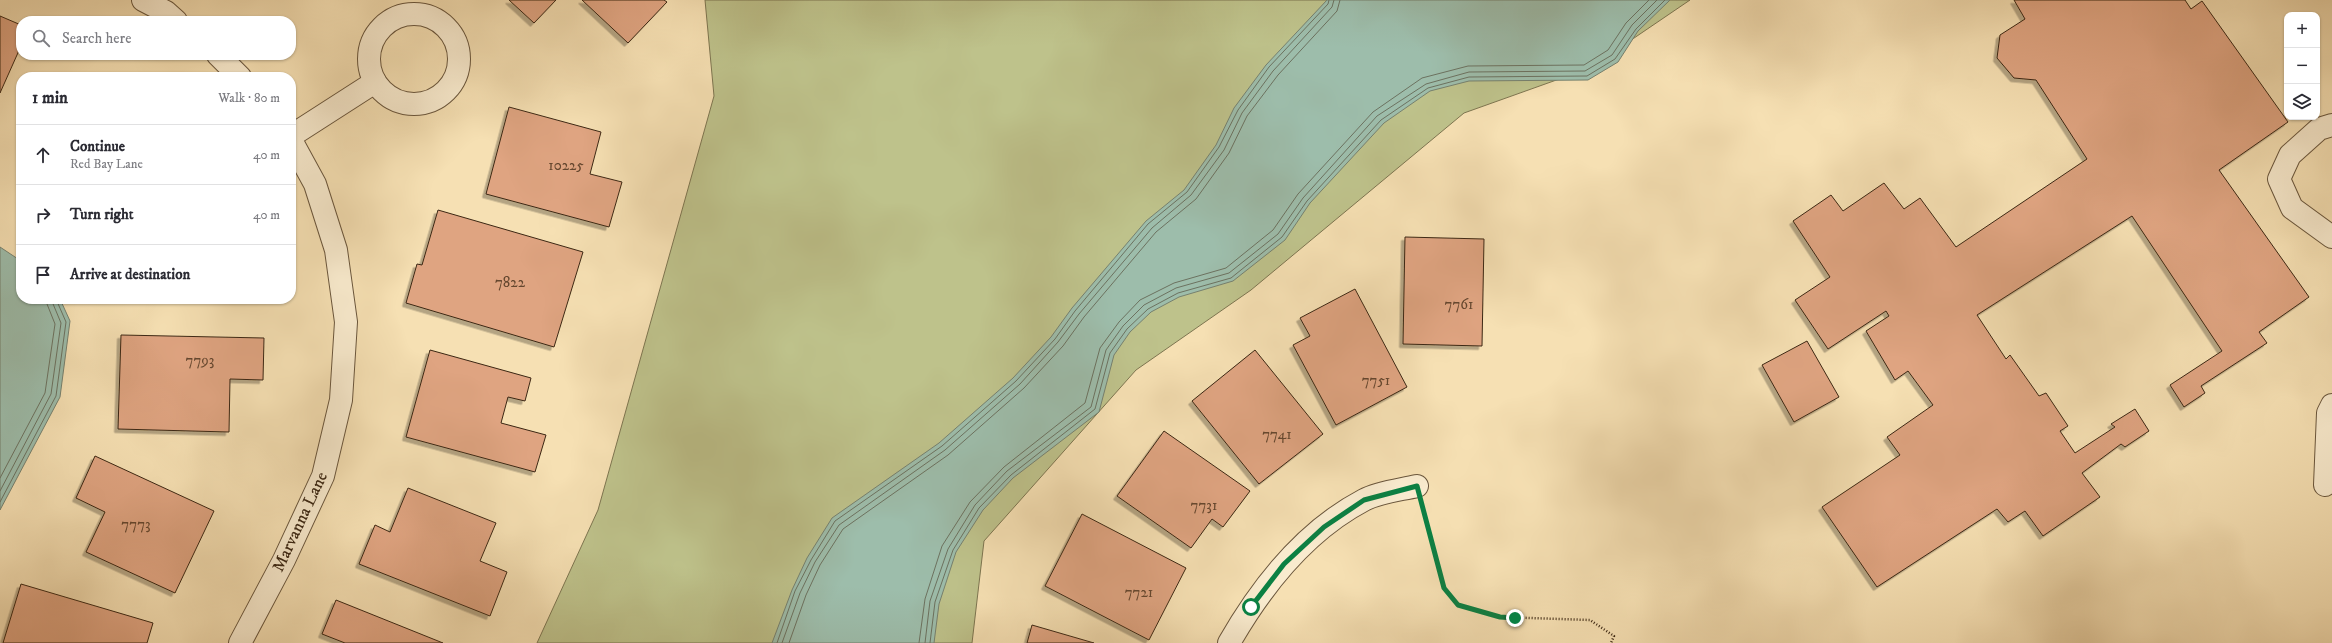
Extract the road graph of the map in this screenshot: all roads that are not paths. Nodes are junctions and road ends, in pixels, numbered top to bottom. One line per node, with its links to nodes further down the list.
1 (143, 0): 2 (street)
2 (170, 16)
3 (223, 60): 4 (street)
4 (235, 72)
5 (375, 82): 5 (street); 7 (street)
6 (2332, 125): 9 (street)
7 (296, 133)
8 (296, 149): 13 (street, Marvanna Lane)
9 (2332, 237)
10 (2332, 405): 11 (street)
11 (2330, 485)
12 (1417, 486): 14 (street)
13 (240, 643)
14 (1229, 643)

